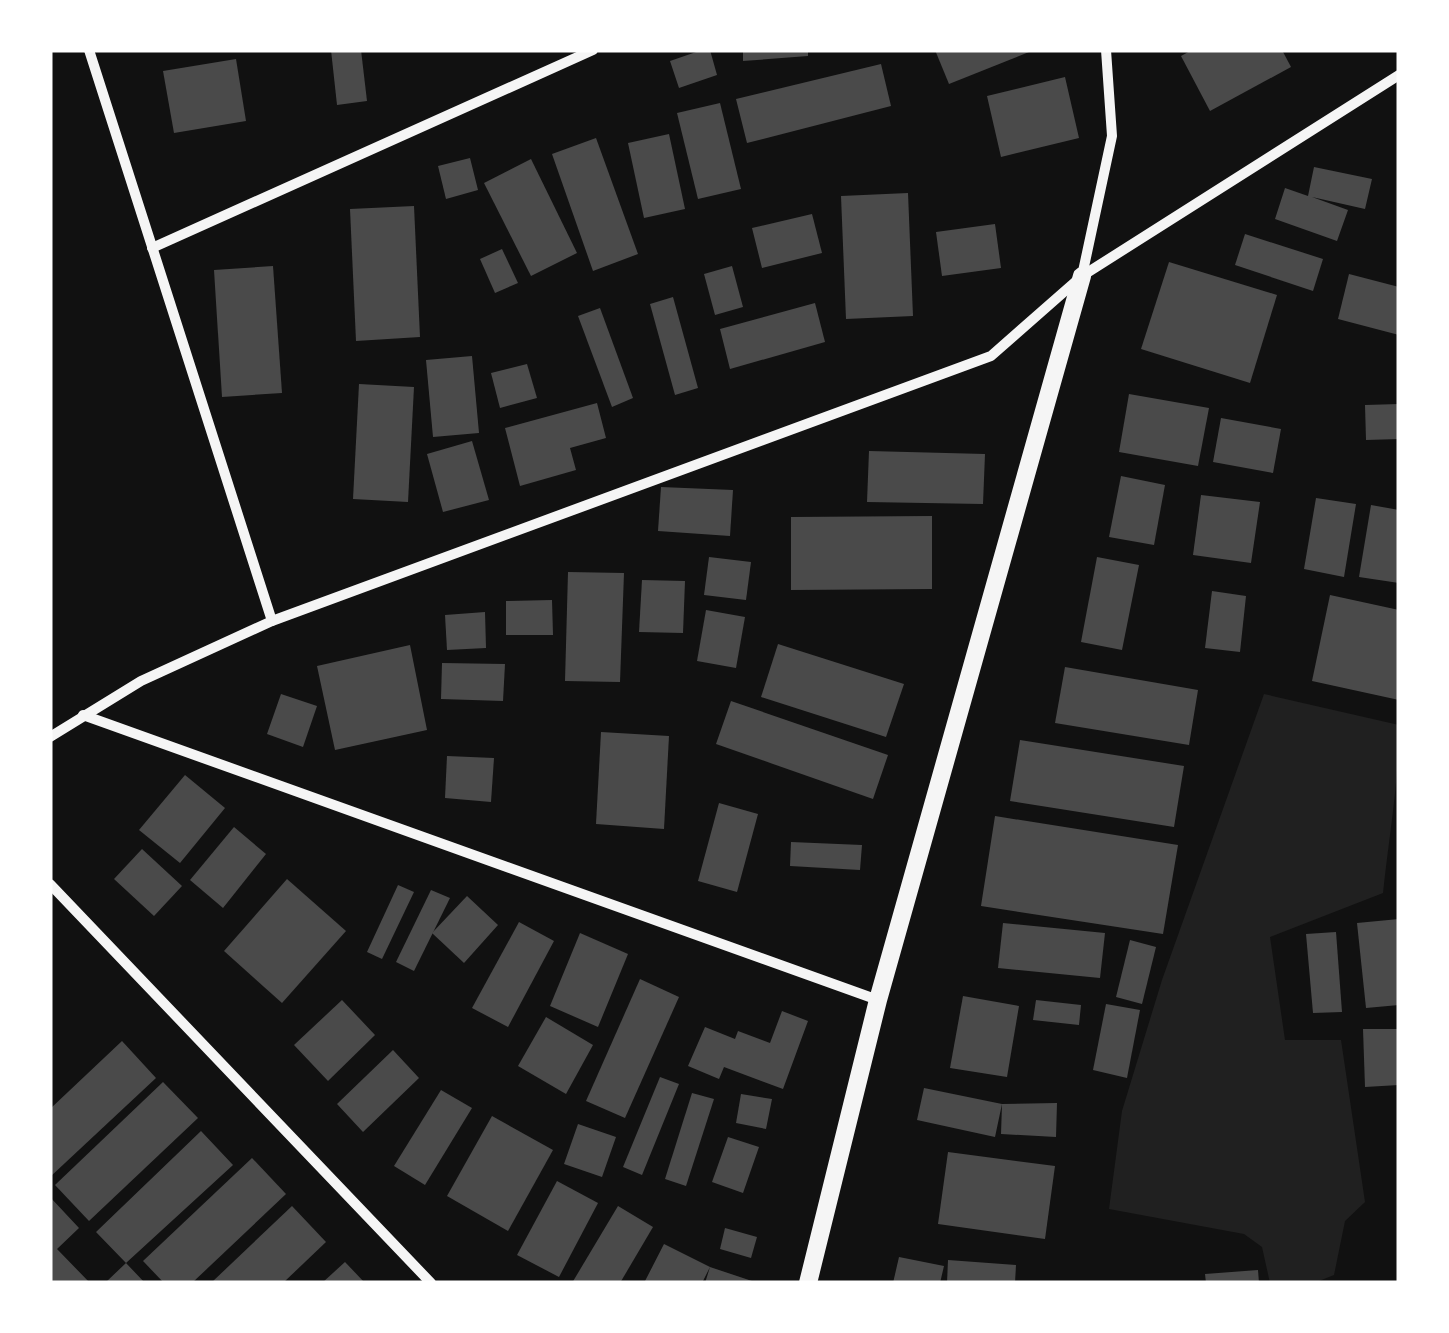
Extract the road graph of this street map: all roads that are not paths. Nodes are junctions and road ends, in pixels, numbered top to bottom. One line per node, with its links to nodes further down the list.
1 (89, 50): 5 (street)
2 (593, 50): 5 (street)
3 (1106, 50): 6 (street)
4 (1399, 76): 6 (street)
5 (152, 248): 7 (street)
6 (1082, 276): 7 (street); 11 (street)
7 (272, 621): 8 (street)
8 (83, 715): 9 (street); 11 (street)
9 (50, 737)
10 (50, 884): 12 (street)
11 (878, 1000): 13 (street)
12 (431, 1283)
13 (808, 1283)

